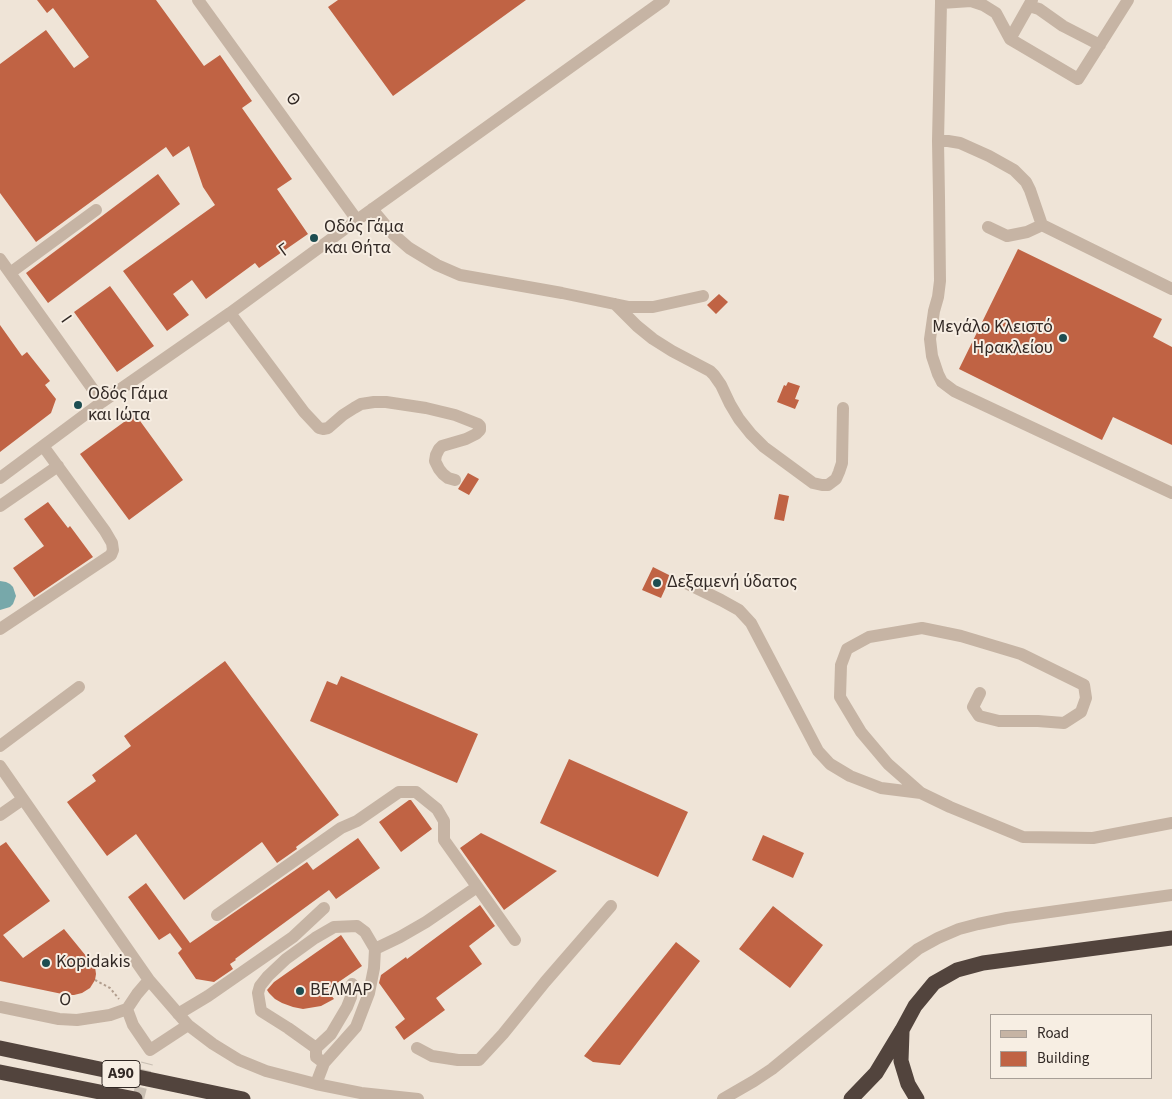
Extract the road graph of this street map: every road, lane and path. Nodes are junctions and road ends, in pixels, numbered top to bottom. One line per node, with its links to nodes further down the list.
1 (198, 0): 11 (street, Θ)
2 (664, 0): 10 (street, Γ)
3 (1128, 0): 7 (street)
4 (941, 1): 6 (street); 8 (street)
5 (1030, 3): 6 (street); 7 (street)
6 (1010, 38): 7 (street)
7 (1100, 45)
8 (938, 141): 12 (street); 26 (street)
9 (96, 210): 15 (street)
10 (372, 210): 11 (street, Γ); 18 (street)
11 (358, 220): 19 (street, Γ)
12 (1042, 224): 13 (street); 16 (street)
13 (988, 227)
14 (0, 259): 15 (street, Ι)
15 (10, 273): 20 (street, Ι)
16 (1172, 289)
17 (703, 296): 18 (street)
18 (615, 304): 21 (street)
19 (230, 313): 20 (street, Γ); 25 (street)
20 (102, 402): 22 (street, Γ)
21 (843, 408)
22 (43, 446): 23 (street); 24 (street, Γ)
23 (58, 466): 27 (street); 29 (street)
24 (0, 478)
25 (455, 480)
26 (1172, 493)
27 (0, 506)
28 (684, 582): 34 (street)
29 (0, 629)
30 (79, 687): 32 (street)
31 (980, 693): 34 (street)
32 (0, 746)
33 (0, 766): 35 (street)
34 (921, 793): 37 (street)
35 (23, 799): 36 (street); 47 (street)
36 (0, 814)
37 (1172, 823)
38 (477, 887): 42 (street); 44 (street); 45 (street)
39 (1172, 895): 65 (street)
40 (611, 906): 56 (street)
41 (324, 908): 51 (street)
42 (217, 915)
43 (1172, 938): 53 (highway)
44 (515, 940)
45 (375, 949): 55 (street); 59 (street)
46 (95, 980): 50 (path)
47 (149, 980): 50 (street); 51 (street)
48 (352, 984): 55 (street)
49 (0, 1006): 50 (street, Ο)
50 (126, 1009): 57 (street)
51 (178, 1014): 52 (street)
52 (188, 1025): 57 (street); 61 (street)
53 (902, 1030): 66 (highway); 67 (highway)
54 (0, 1048): 63 (highway, Α90)
55 (316, 1048): 59 (street)
56 (417, 1048)
57 (150, 1050): 58 (street)
58 (147, 1063)
59 (324, 1063): 61 (street)
60 (0, 1072): 62 (highway, Α90)
61 (316, 1084): 64 (street)
62 (135, 1099)
63 (243, 1099)
64 (418, 1099)
65 (723, 1099)
66 (851, 1099)
67 (917, 1099)

